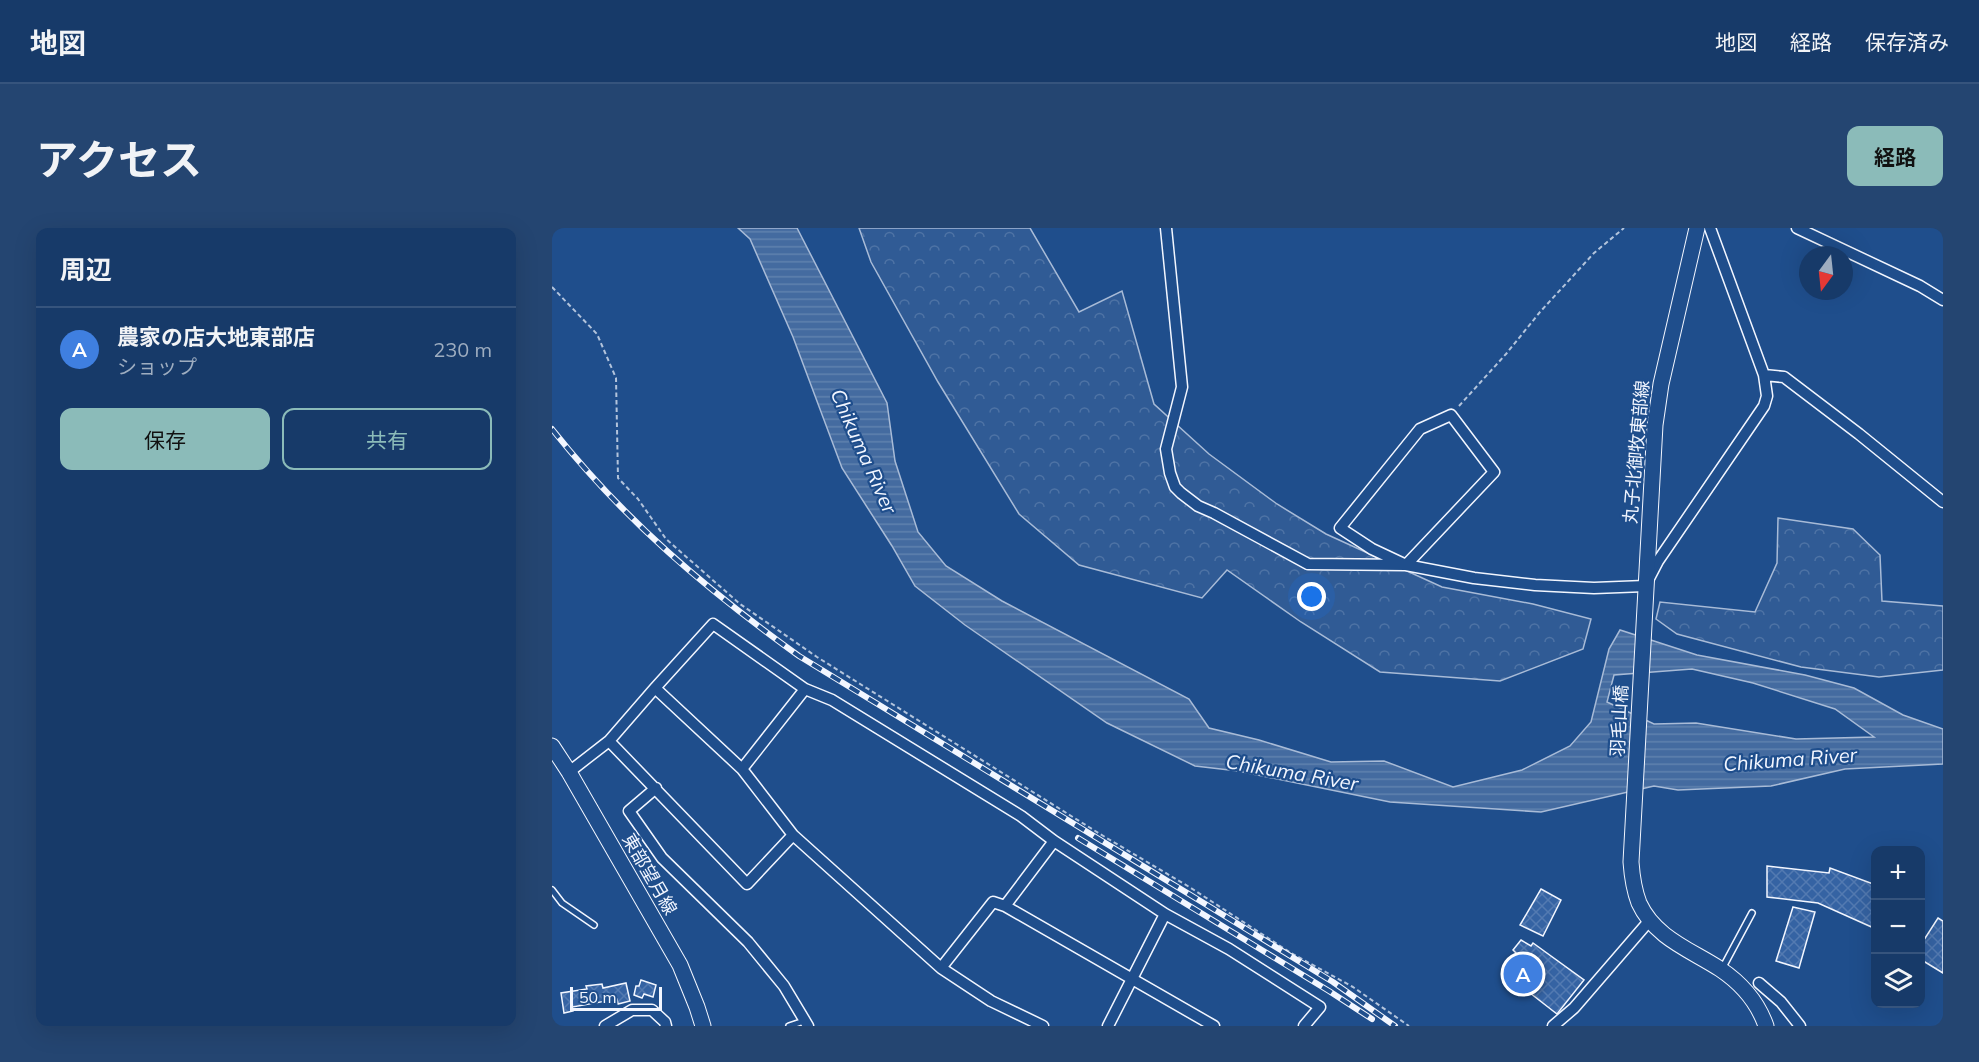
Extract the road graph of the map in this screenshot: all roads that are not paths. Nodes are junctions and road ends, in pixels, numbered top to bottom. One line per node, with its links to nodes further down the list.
1 (1166, 228): 8 (street)
2 (1697, 228): 9 (main road, 丸子北御牧東部線)
3 (1710, 228): 6 (street)
4 (1797, 228): 5 (street)
5 (1943, 300)
6 (1764, 375): 7 (street); 9 (street)
7 (1943, 502)
8 (1406, 566): 8 (street); 9 (street)
9 (1645, 586): 10 (main road, 丸子北御牧東部線)
10 (1645, 611): 23 (main road, 羽毛山橋)
11 (654, 688): 12 (street); 13 (street); 15 (street)
12 (805, 689): 15 (street); 18 (street)
13 (609, 741): 14 (street); 16 (street)
14 (558, 760): 32 (main road, 東部望月線)
15 (742, 769): 17 (street)
16 (656, 788): 17 (street); 29 (street)
17 (793, 835): 25 (street)
18 (1054, 841): 20 (street); 22 (street)
19 (552, 890): 24 (lane)
20 (1005, 906): 25 (street); 27 (street)
21 (1752, 913): 26 (lane)
22 (1165, 914): 27 (street); 37 (street)
23 (1650, 920): 26 (main road); 38 (street)
24 (594, 925)
25 (940, 968): 34 (street)
26 (1721, 970): 39 (main road)
27 (1132, 979): 35 (street); 36 (street)
28 (1759, 983): 40 (street)
29 (806, 1023): 33 (lane)
30 (605, 1026): 31 (street)
31 (666, 1026)
32 (703, 1026)
33 (789, 1026)
34 (1043, 1026)
35 (1108, 1026)
36 (1214, 1026)
37 (1304, 1026)
38 (1553, 1026)
39 (1766, 1026)
40 (1800, 1026)

